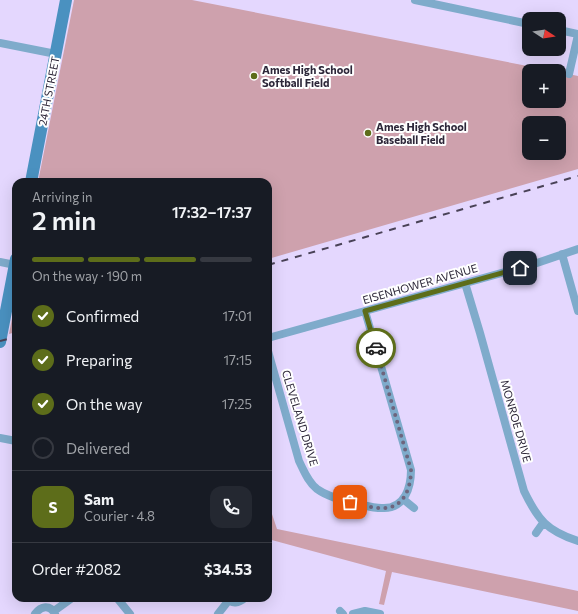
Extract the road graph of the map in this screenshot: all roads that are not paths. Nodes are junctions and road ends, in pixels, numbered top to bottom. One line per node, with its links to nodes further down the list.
1 (66, 0): 7 (main road, 24TH STREET)
2 (415, 0): 3 (street)
3 (522, 23)
4 (566, 31): 5 (street)
5 (578, 34): 8 (street)
6 (0, 43): 7 (street)
7 (56, 54): 9 (main road, 24TH STREET)
8 (569, 74)
9 (32, 178)
10 (578, 249): 11 (street, EISENHOWER AVENUE)
11 (562, 254): 15 (street, EISENHOWER AVENUE); 17 (street)
12 (0, 262): 13 (street)
13 (12, 262)
14 (12, 278): 19 (main road)
15 (465, 283): 16 (street, EISENHOWER AVENUE); 25 (street, MONROE DRIVE)
16 (365, 311): 18 (street, EISENHOWER AVENUE); 23 (street)
17 (578, 311)
18 (272, 337)
19 (0, 342)
20 (272, 365): 23 (street, CLEVELAND DRIVE)
21 (0, 438): 22 (street)
22 (12, 440)
23 (403, 499): 24 (street)
24 (414, 508)
25 (543, 523): 26 (street); 27 (street, MONROE DRIVE)
26 (536, 533)
27 (578, 541)
28 (67, 602): 31 (street)
29 (120, 602): 33 (street)
30 (226, 602): 34 (street)
31 (55, 612): 32 (street)
32 (35, 614)
33 (130, 614)
34 (218, 614)
35 (353, 614): 36 (street)
36 (380, 614)

